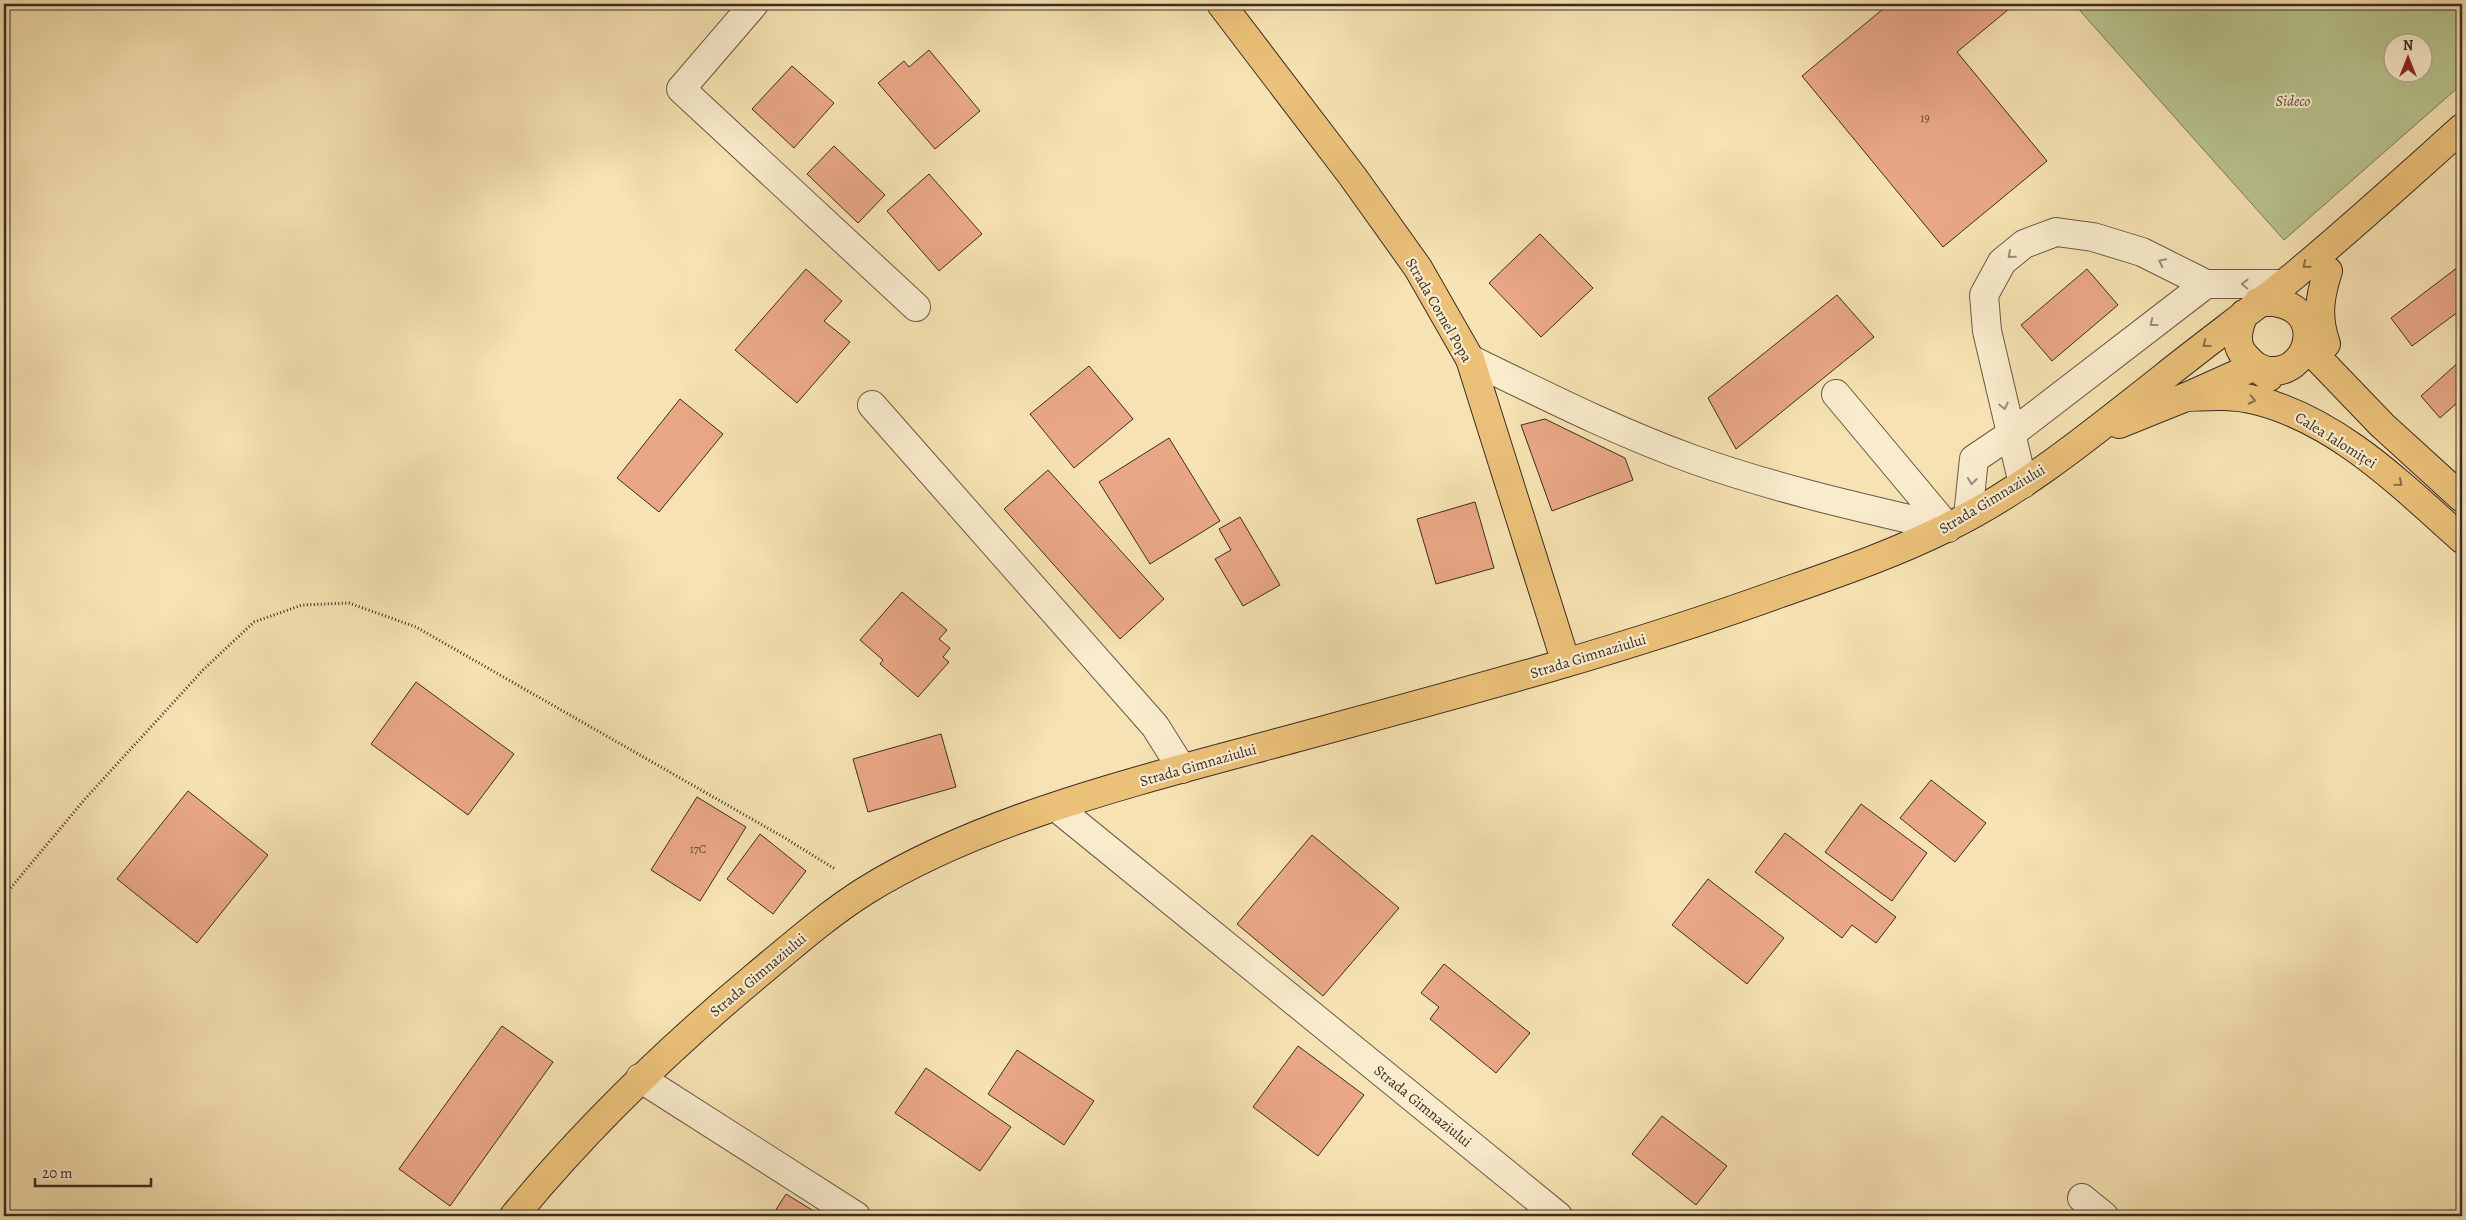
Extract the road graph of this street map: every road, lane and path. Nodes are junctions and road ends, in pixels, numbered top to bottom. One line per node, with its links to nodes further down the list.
1 (754, 4): 8 (street)
2 (1221, 4): 12 (main road, Strada Cornel Popa)
3 (2462, 128): 4 (main road)
4 (2356, 223): 5 (main road); 7 (main road, one-way to 7)
5 (2328, 271): 10 (main road); 17 (main road)
6 (2206, 284): 7 (street, one-way to 6); 18 (street, one-way to 18); 18 (street, one-way to 18)
7 (2283, 284): 9 (main road)
8 (916, 308)
9 (2251, 308): 10 (main road); 13 (main road); 19 (main road, one-way to 19)
10 (2296, 309): 11 (main road)
11 (2307, 347): 13 (main road); 17 (main road)
12 (1470, 359): 23 (street); 25 (main road, Strada Cornel Popa)
13 (2255, 366): 15 (main road); 20 (main road)
14 (1836, 394): 23 (street)
15 (2186, 398): 19 (main road); 20 (main road, Calea Ialomiței, one-way to 20)
16 (872, 405): 26 (street)
17 (2382, 425): 22 (main road)
18 (2011, 434): 21 (street); 23 (street, one-way to 23)
19 (2091, 434): 21 (main road, Strada Gimnaziului)
20 (2361, 452): 24 (main road, Calea Ialomiței, one-way to 24)
21 (2023, 484): 23 (main road, Strada Gimnaziului)
22 (2462, 498)
23 (1958, 522): 25 (main road, Strada Gimnaziului)
24 (2462, 539)
25 (1566, 663): 26 (main road, Strada Gimnaziului)
26 (1182, 768): 27 (main road, Strada Gimnaziului)
27 (1056, 807): 28 (main road, Strada Gimnaziului); 34 (street, Strada Gimnaziului)
28 (867, 890): 29 (path); 30 (main road, Strada Gimnaziului)
29 (4, 896)
30 (640, 1078): 32 (main road, Strada Gimnaziului); 33 (street)
31 (2082, 1198): 35 (street)
32 (514, 1216)
33 (856, 1216)
34 (1558, 1216)
35 (2104, 1216)

